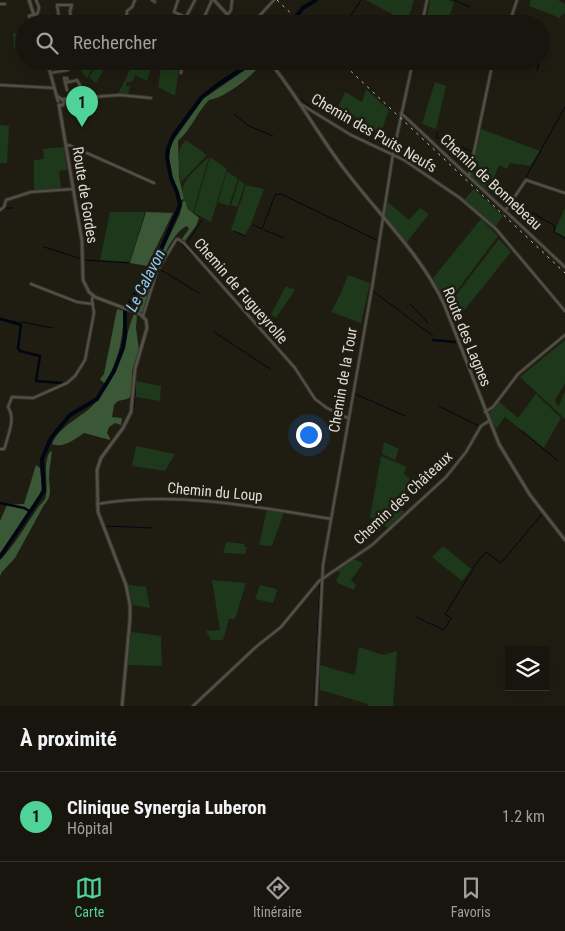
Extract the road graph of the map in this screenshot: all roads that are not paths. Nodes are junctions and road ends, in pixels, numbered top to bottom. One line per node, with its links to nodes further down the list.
1 (29, 0): 14 (street)
2 (36, 0): 15 (street)
3 (135, 0): 18 (street)
4 (178, 0): 19 (street)
5 (195, 0): 20 (street)
6 (213, 0): 13 (street); 21 (street)
7 (232, 0): 13 (street)
8 (274, 0): 22 (street)
9 (427, 0): 23 (street)
10 (516, 0): 24 (street)
11 (0, 4): 12 (street)
12 (5, 4)
13 (228, 14)
14 (35, 15)
15 (35, 15)
16 (58, 15): 17 (street)
17 (70, 15)
18 (127, 15)
19 (181, 15)
20 (187, 15)
21 (206, 15)
22 (260, 15)
23 (424, 15)
24 (512, 15)
25 (49, 70): 31 (street, Route de Gordes)
26 (68, 70): 31 (street)
27 (182, 70): 32 (street)
28 (275, 70): 39 (street, Route des Lagnes)
29 (411, 70): 40 (street, Chemin de la Tour)
30 (491, 70): 43 (street)
31 (50, 73): 34 (street, Route de Gordes)
32 (181, 74)
33 (0, 85): 34 (street)
34 (54, 88): 38 (street, Route de Gordes)
35 (67, 90): 36 (street)
36 (84, 97): 37 (street); 38 (street)
37 (151, 98)
38 (62, 102): 41 (street, Route de Gordes)
39 (298, 103): 42 (street, Chemin des Puits Neufs); 49 (street, Route des Lagnes)
40 (401, 112): 42 (street, Chemin de la Tour); 43 (street, Chemin de Bonnebeau)
41 (66, 146): 44 (street); 45 (street, Route de Gordes)
42 (393, 154): 49 (street, Chemin de la Tour); 54 (street, Chemin des Puits Neufs)
43 (469, 177): 48 (street, Chemin de Bonnebeau)
44 (154, 183)
45 (73, 189): 47 (street); 52 (street, Route de Gordes)
46 (565, 193): 48 (street)
47 (0, 210)
48 (506, 211): 50 (street, Chemin de Bonnebeau)
49 (382, 216): 57 (street, Route des Lagnes); 58 (street, Chemin de la Tour)
50 (565, 267)
51 (31, 284): 53 (street)
52 (93, 296): 53 (street); 55 (street)
53 (93, 304): 60 (street)
54 (565, 311)
55 (144, 316): 58 (street, Chemin de Fugueyrolle); 61 (street)
56 (565, 335): 57 (street)
57 (485, 412): 59 (street, Route des Lagnes)
58 (348, 418): 62 (street, Chemin de la Tour)
59 (489, 421): 63 (street, Route des Lagnes); 64 (street, Chemin des Châteaux)
60 (0, 449)
61 (97, 504): 62 (street, Chemin du Loup); 65 (street)
62 (331, 519): 64 (street, Chemin de la Tour)
63 (565, 540)
64 (322, 579): 66 (street, Chemin des Châteaux); 67 (street, Chemin de la Tour)
65 (122, 706)
66 (193, 706)
67 (316, 706)

